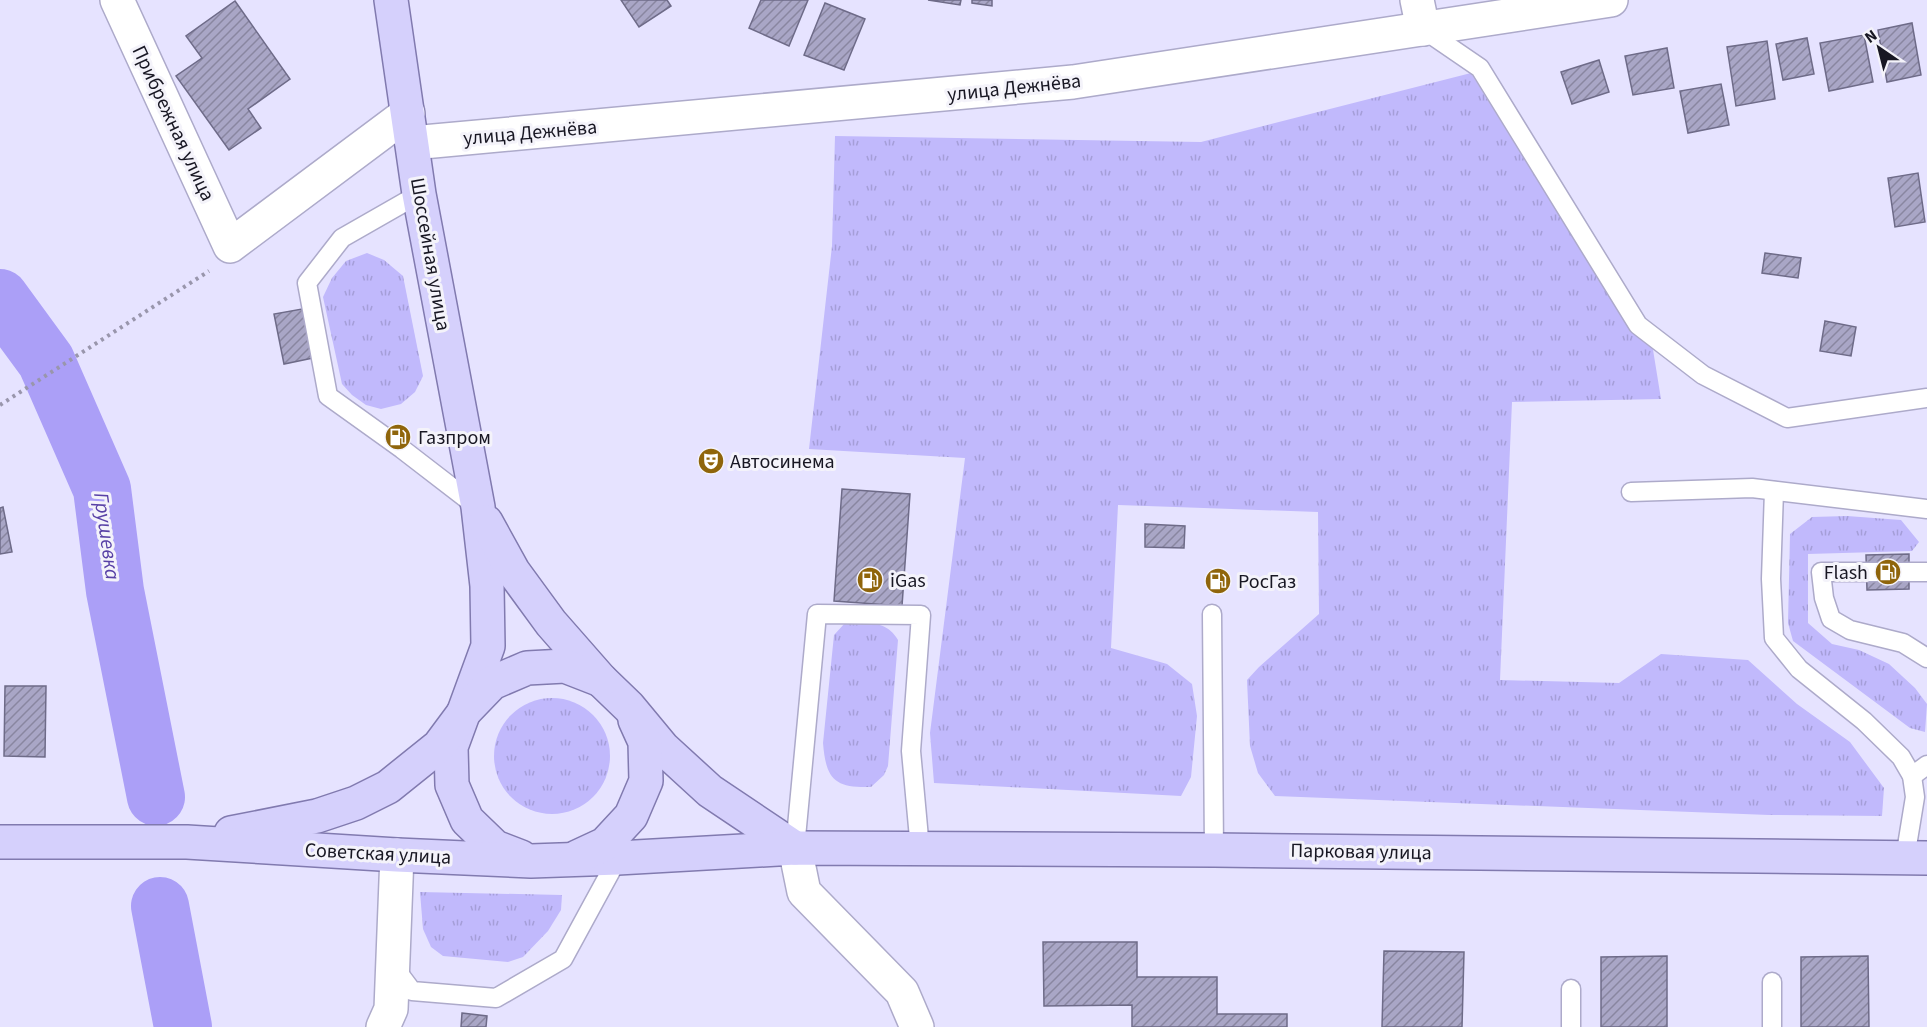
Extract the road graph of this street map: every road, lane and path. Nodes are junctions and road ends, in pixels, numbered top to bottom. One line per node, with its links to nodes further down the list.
1 (117, 0): 7 (street, Прибрежная улица)
2 (391, 0): 5 (main road, Шоссейная улица)
3 (1611, 0): 4 (street, улица Дежнёва)
4 (1420, 14): 5 (street, улица Дежнёва); 8 (lane)
5 (410, 128): 6 (main road, Шоссейная улица); 7 (street)
6 (419, 194): 12 (main road, Шоссейная улица); 12 (lane)
7 (230, 246): 9 (path)
8 (1927, 398)
9 (0, 405)
10 (1774, 491): 11 (lane); 13 (lane); 21 (lane)
11 (1631, 492)
12 (478, 507): 17 (main road); 19 (main road)
13 (1927, 508)
14 (1927, 572): 16 (lane)
15 (1212, 614): 26 (lane)
16 (1927, 658)
17 (602, 680): 18 (main road); 19 (main road)
18 (629, 707): 24 (main road); 30 (main road)
19 (465, 711): 23 (main road, Советская улица); 31 (main road)
20 (1927, 765): 21 (lane)
21 (1912, 776): 29 (lane)
22 (0, 842): 23 (main road, Советская улица)
23 (187, 842): 27 (main road, Советская улица)
24 (795, 848): 25 (main road, Парковая улица); 25 (lane); 28 (main road, Парковая улица); 36 (street)
25 (920, 849): 26 (main road, Парковая улица)
26 (1214, 850): 29 (main road, Парковая улица)
27 (397, 855): 31 (main road, Советская улица); 32 (street)
28 (618, 858): 30 (main road, Советская улица); 32 (lane)
29 (1916, 858)
30 (569, 860): 31 (main road, Советская улица)
31 (531, 861)
32 (393, 965): 35 (street)
33 (1772, 982): 38 (lane)
34 (1571, 989): 37 (lane)
35 (383, 1027)
36 (917, 1027)
37 (1571, 1027)
38 (1772, 1027)

